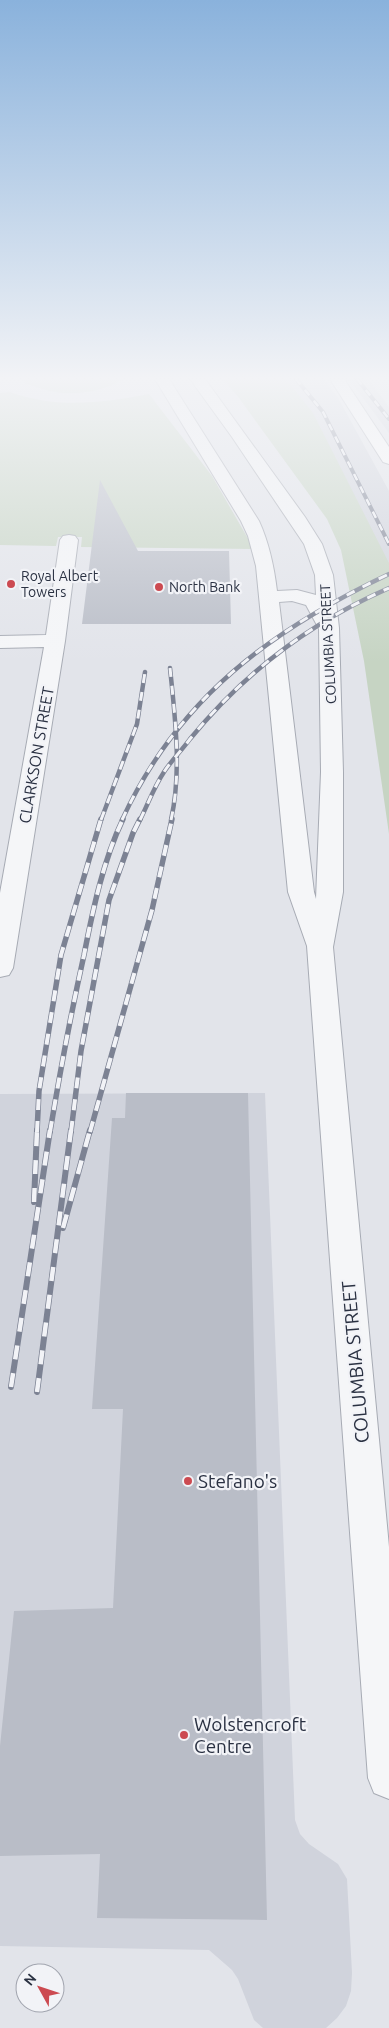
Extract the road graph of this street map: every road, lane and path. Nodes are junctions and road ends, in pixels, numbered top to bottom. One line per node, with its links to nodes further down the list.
1 (221, 474): 4 (street, COLUMBIA STREET)
2 (265, 474): 5 (street, COLUMBIA STREET)
3 (69, 540): 7 (street, CLARKSON STREET)
4 (269, 598): 5 (street); 8 (street, COLUMBIA STREET)
5 (329, 629): 8 (street, COLUMBIA STREET)
6 (0, 642): 7 (street)
7 (55, 642): 9 (street, CLARKSON STREET)
8 (320, 946): 10 (street, COLUMBIA STREET)
9 (0, 968)
10 (389, 1778)

